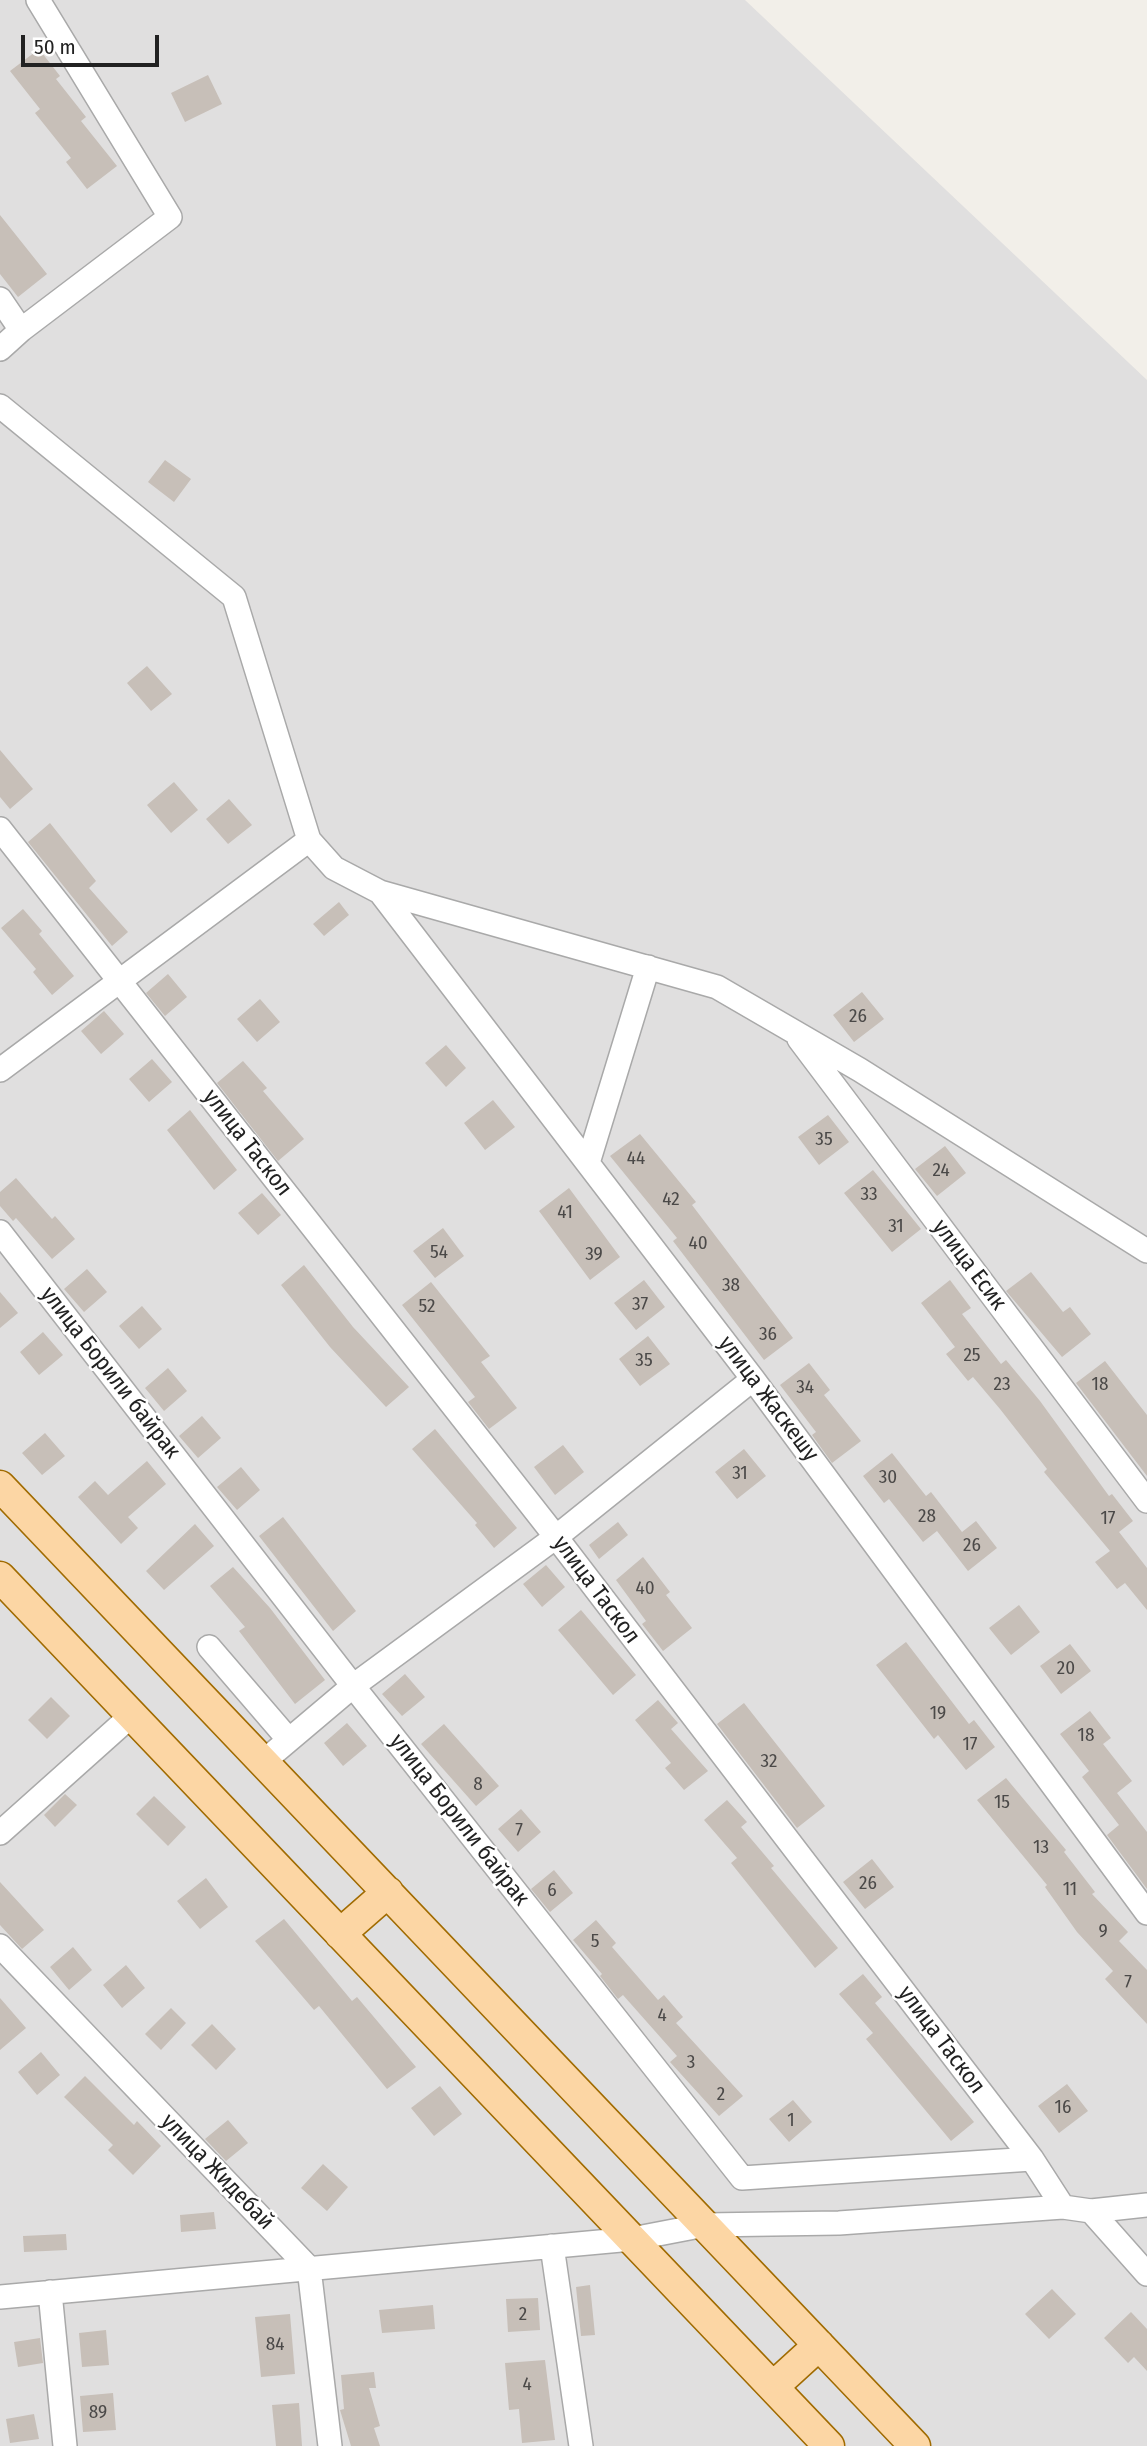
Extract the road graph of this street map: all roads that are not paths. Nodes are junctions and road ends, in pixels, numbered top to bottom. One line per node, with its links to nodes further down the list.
1 (38, 0): 3 (street)
2 (0, 299): 3 (street)
3 (21, 330): 4 (street)
4 (0, 349)
5 (0, 405): 7 (street)
6 (0, 829): 10 (street, улица Таскол)
7 (309, 840): 8 (street); 10 (street)
8 (380, 892): 9 (street); 13 (street, улица Жаскешу)
9 (648, 967): 11 (street); 13 (street)
10 (119, 980): 12 (street); 19 (street, улица Таскол)
11 (792, 1030): 15 (street); 18 (street, улица Есик)
12 (0, 1070)
13 (589, 1163): 16 (street, улица Жаскешу)
14 (0, 1232): 22 (street, улица Борили байрак)
15 (1147, 1251)
16 (753, 1379): 19 (street); 28 (street, улица Жаскешу)
17 (0, 1486): 25 (main road)
18 (1147, 1500)
19 (556, 1537): 22 (street); 31 (street, улица Таскол)
20 (0, 1577): 23 (main road)
21 (209, 1647): 24 (street)
22 (353, 1686): 24 (street); 31 (street, улица Борили байрак)
23 (132, 1715): 26 (street); 29 (main road)
24 (289, 1740): 25 (street)
25 (263, 1762): 27 (main road)
26 (0, 1833)
27 (387, 1892): 29 (main road); 35 (main road)
28 (1147, 1913)
29 (341, 1934): 36 (main road)
30 (0, 1945): 38 (street, улица Жидебай)
31 (1032, 2160): 33 (street, улица Таскол)
32 (1147, 2205): 34 (street)
33 (1063, 2207): 34 (street); 35 (street)
34 (1091, 2211): 39 (street)
35 (705, 2225): 36 (street); 42 (main road)
36 (632, 2239): 37 (street); 43 (main road)
37 (552, 2246): 38 (street); 46 (street)
38 (309, 2268): 40 (street); 45 (street)
39 (1147, 2274)
40 (50, 2292): 41 (street); 44 (street)
41 (0, 2297)
42 (819, 2345): 43 (main road); 48 (main road)
43 (773, 2387): 47 (main road)
44 (65, 2446)
45 (330, 2446)
46 (581, 2446)
47 (829, 2446)
48 (915, 2446)

